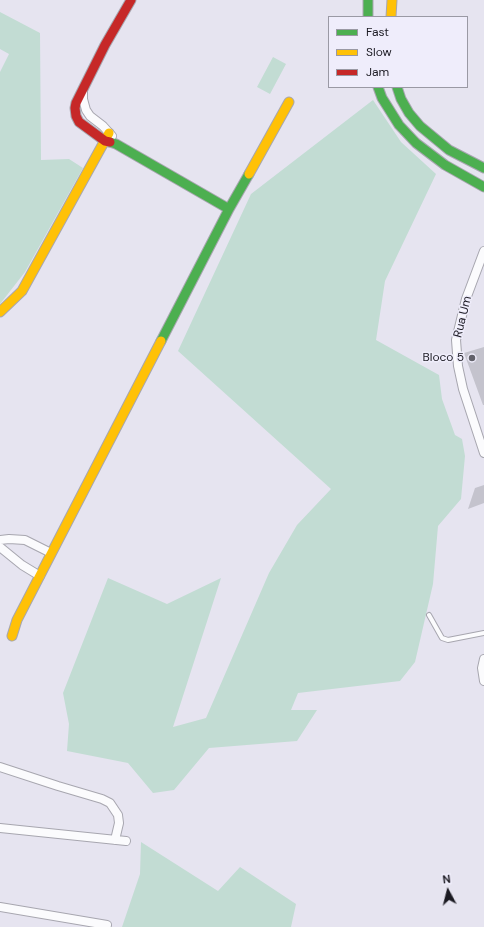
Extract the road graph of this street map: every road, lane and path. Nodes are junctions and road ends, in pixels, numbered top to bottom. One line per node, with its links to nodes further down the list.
1 (131, 0): 9 (street)
2 (368, 0): 4 (street)
3 (392, 0): 5 (street)
4 (368, 16)
5 (391, 16)
6 (378, 88): 11 (street)
7 (397, 88): 10 (street)
8 (289, 102): 12 (street)
9 (107, 137): 12 (street); 14 (street)
10 (484, 168)
11 (484, 187)
12 (229, 209): 18 (street)
13 (484, 252): 15 (street, Rua Um)
14 (0, 312)
15 (484, 453)
16 (0, 540): 18 (street)
17 (0, 546): 19 (street)
18 (51, 553): 19 (street)
19 (40, 576): 22 (street)
20 (429, 615): 21 (lane)
21 (484, 633)
22 (12, 636)
23 (484, 659): 24 (street)
24 (484, 680)
25 (0, 767): 27 (street)
26 (0, 828): 27 (street)
27 (116, 840): 28 (street)
28 (126, 841)
29 (0, 907): 30 (street)
30 (107, 925)

